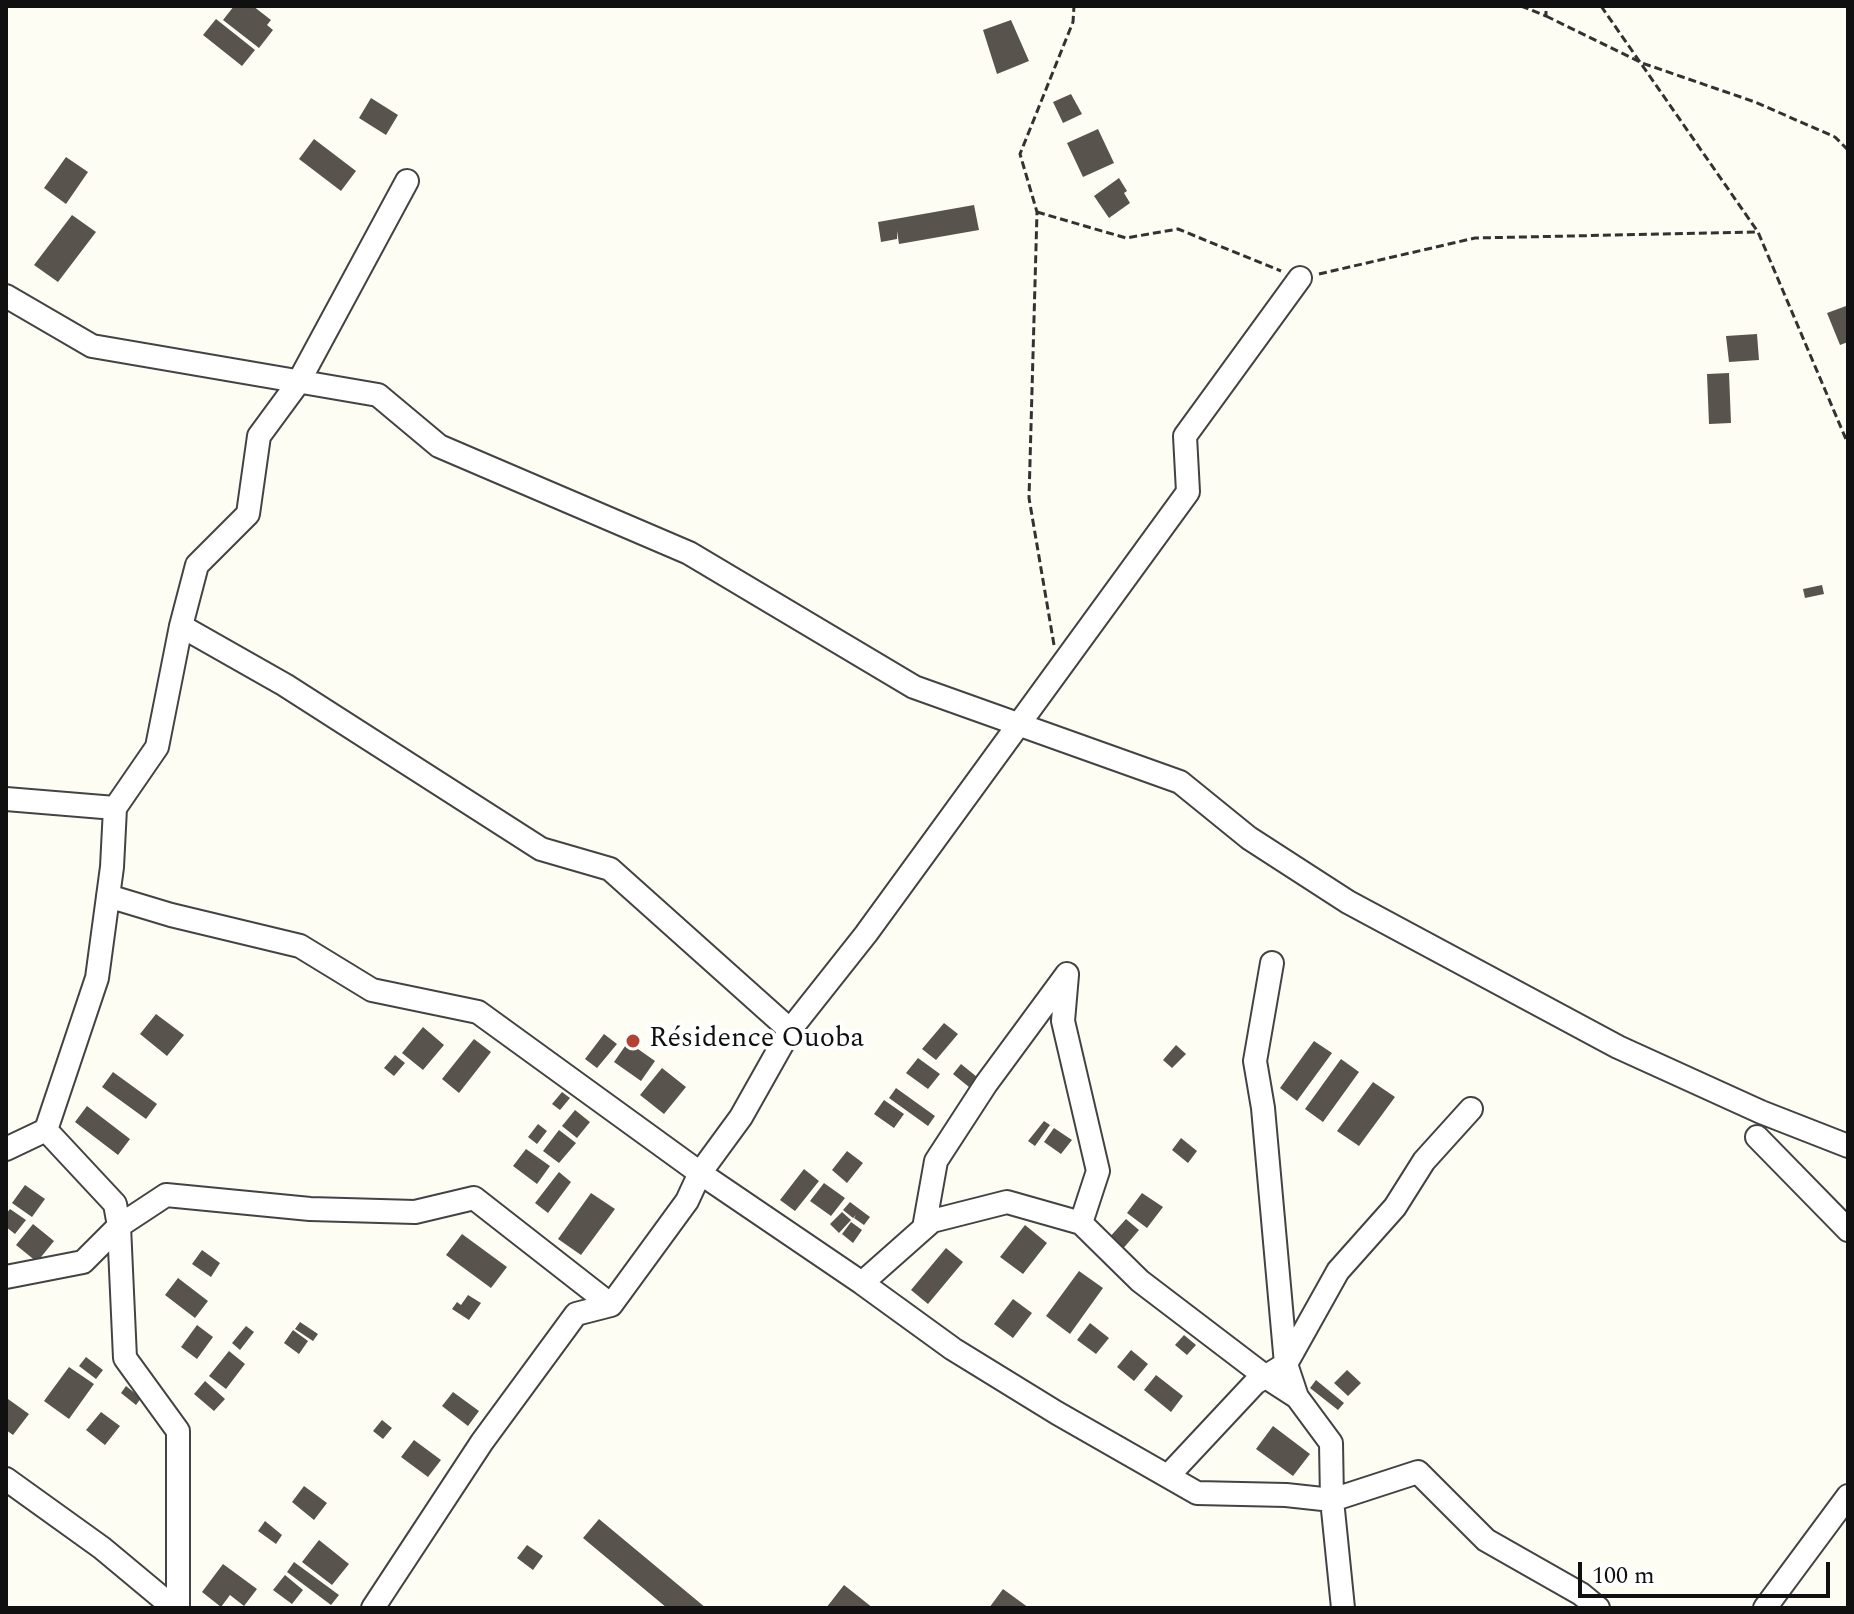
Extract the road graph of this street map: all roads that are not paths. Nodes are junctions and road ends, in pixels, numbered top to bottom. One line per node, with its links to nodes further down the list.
1 (407, 181): 4 (street)
2 (1300, 278): 6 (street)
3 (6, 296): 4 (street)
4 (298, 383): 5 (street); 6 (street)
5 (181, 626): 8 (street); 11 (street)
6 (1017, 724): 11 (street); 15 (street)
7 (6, 799): 8 (street)
8 (115, 808): 9 (street)
9 (108, 896): 13 (street); 17 (street)
10 (1272, 963): 25 (street)
11 (790, 1030): 17 (street)
12 (1471, 1109): 25 (street)
13 (46, 1130): 16 (street); 19 (street)
14 (1757, 1137): 21 (street)
15 (1848, 1146)
16 (6, 1149)
17 (700, 1173): 23 (street); 24 (street)
18 (1081, 1223): 20 (street); 20 (street); 26 (street)
19 (119, 1226): 22 (street); 24 (street); 32 (street)
20 (924, 1228): 23 (street)
21 (1848, 1230)
22 (6, 1277)
23 (862, 1283): 28 (street)
24 (611, 1305): 33 (street)
25 (1286, 1364): 26 (street); 27 (street)
26 (1266, 1377): 27 (street); 28 (street)
27 (1297, 1397): 31 (street)
28 (1168, 1476): 31 (street)
29 (6, 1479): 32 (street)
30 (1848, 1496): 36 (street)
31 (1332, 1500): 34 (street); 35 (street)
32 (176, 1608)
33 (373, 1608)
34 (1343, 1608)
35 (1598, 1608)
36 (1765, 1608)

